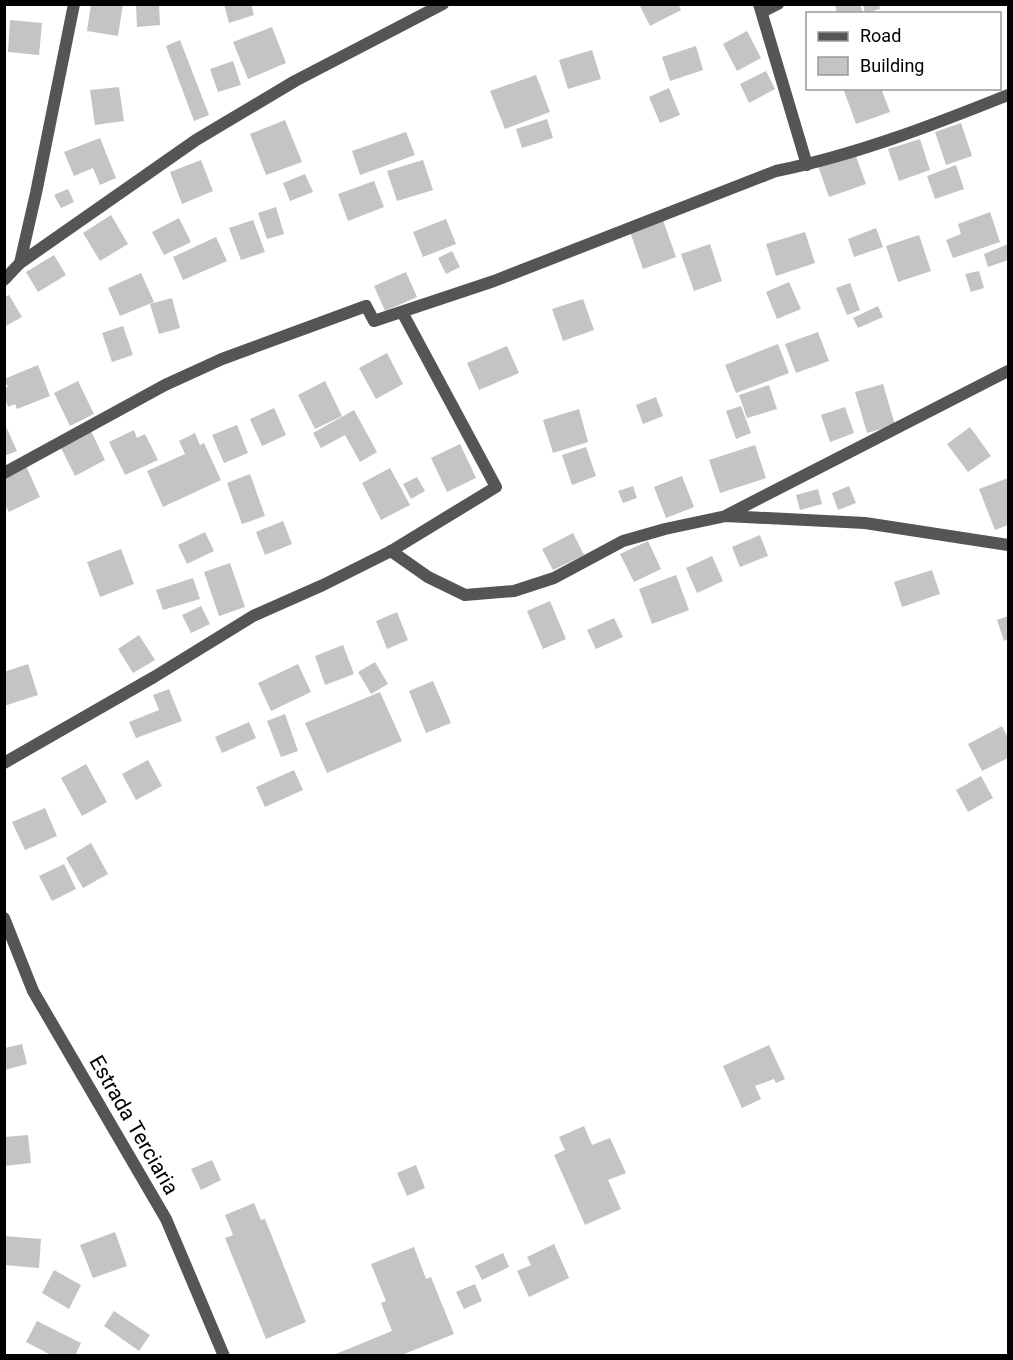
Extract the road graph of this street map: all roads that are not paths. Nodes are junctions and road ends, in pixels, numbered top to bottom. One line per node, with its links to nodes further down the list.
1 (74, 4): 7 (street)
2 (442, 4): 7 (street)
3 (778, 4): 4 (street)
4 (761, 8): 6 (street)
5 (1008, 95): 6 (street)
6 (807, 165): 9 (street)
7 (20, 263): 8 (street)
8 (4, 280)
9 (402, 312): 11 (street); 14 (street)
10 (1008, 371): 12 (street)
11 (4, 473)
12 (726, 516): 13 (street); 14 (street)
13 (1008, 545)
14 (391, 552): 15 (street)
15 (4, 763)
16 (4, 918): 17 (street, Estrada Terciaria)
17 (224, 1356)

